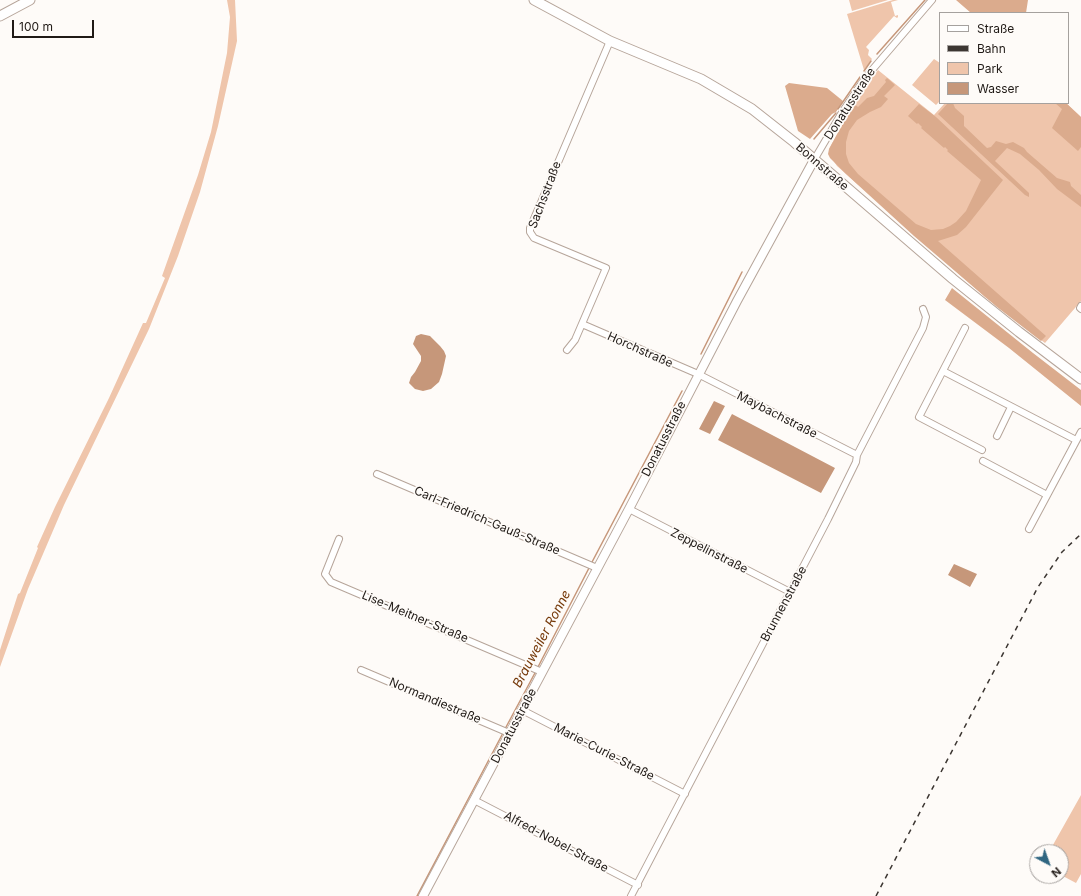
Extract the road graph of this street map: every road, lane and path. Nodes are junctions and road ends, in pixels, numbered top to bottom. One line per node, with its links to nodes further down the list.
1 (30, 0): 4 (main road)
2 (534, 0): 5 (main road, Bonnstraße)
3 (932, 0): 6 (street, Donatusstraße)
4 (0, 16)
5 (610, 41): 6 (main road, Bonnstraße); 8 (street, Sachsstraße)
6 (814, 160): 12 (street, Donatusstraße); 13 (main road, Bonnstraße)
7 (923, 309): 19 (street, Brunnenstraße)
8 (582, 324): 10 (street, Sachsstraße); 12 (street, Horchstraße)
9 (965, 328): 11 (street)
10 (567, 350)
11 (943, 371): 14 (street); 18 (street)
12 (698, 374): 19 (street, Maybachstraße); 23 (street, Donatusstraße)
13 (1081, 379)
14 (1011, 407): 16 (street); 17 (street)
15 (1081, 432): 17 (street)
16 (997, 436)
17 (1076, 440): 22 (street)
18 (982, 450)
19 (857, 455): 27 (street, Brunnenstraße)
20 (983, 461): 22 (street)
21 (377, 474): 26 (street, Carl-Friedrich-Gauß-Straße)
22 (1047, 495): 24 (street)
23 (629, 509): 26 (street, Donatusstraße); 27 (street, Zeppelinstraße)
24 (1028, 529)
25 (339, 539): 29 (street, Lise-Meitner-Straße)
26 (595, 567): 29 (street, Donatusstraße)
27 (790, 592): 32 (street, Brunnenstraße)
28 (361, 670): 31 (street, Normandiestraße)
29 (541, 671): 30 (street, Donatusstraße)
30 (522, 710): 31 (street, Donatusstraße); 32 (street, Marie-Curie-Straße)
31 (508, 733): 33 (street, Donatusstraße)
32 (685, 794): 34 (street, Brunnenstraße)
33 (474, 800): 34 (street, Alfred-Nobel-Straße); 35 (street, Donatusstraße)
34 (638, 885): 36 (street, Brunnenstraße)
35 (423, 896)
36 (631, 896)

